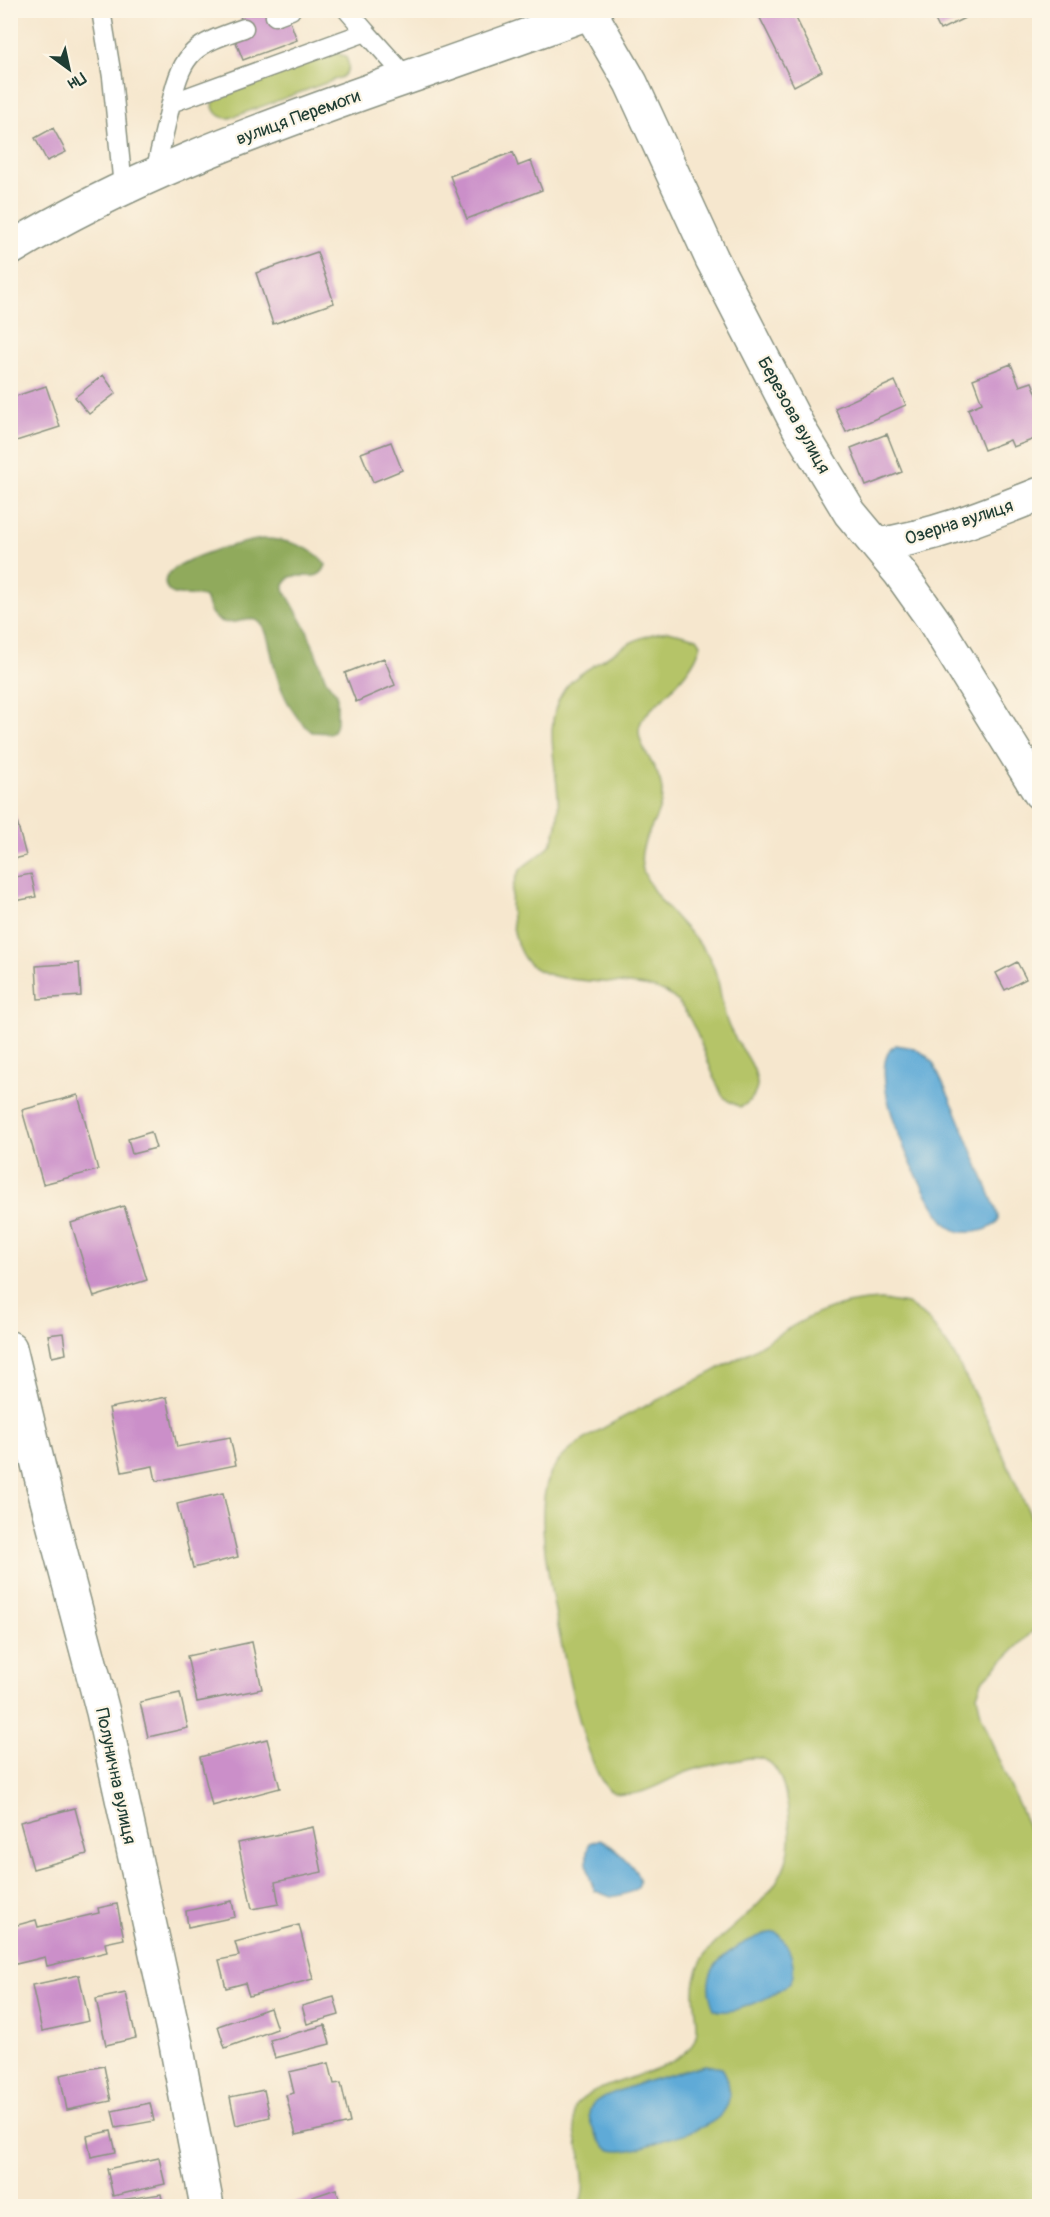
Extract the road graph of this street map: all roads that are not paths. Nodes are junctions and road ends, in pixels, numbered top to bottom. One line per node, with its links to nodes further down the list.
1 (102, 10): 9 (lane)
2 (347, 10): 5 (lane)
3 (593, 11): 6 (street, вулиця Перемоги); 12 (street, Березова вулиця)
4 (244, 28): 7 (lane)
5 (366, 32): 6 (lane); 7 (lane)
6 (407, 78): 8 (street, вулиця Перемоги)
7 (171, 103): 8 (lane)
8 (155, 172): 9 (street, вулиця Перемоги)
9 (123, 187): 10 (street, вулиця Перемоги)
10 (10, 249)
11 (1040, 494): 12 (street, Озерна вулиця)
12 (877, 545): 13 (street, Березова вулиця)
13 (1040, 793)
14 (10, 1348): 15 (street, Полунична вулиця)
15 (207, 2206)

